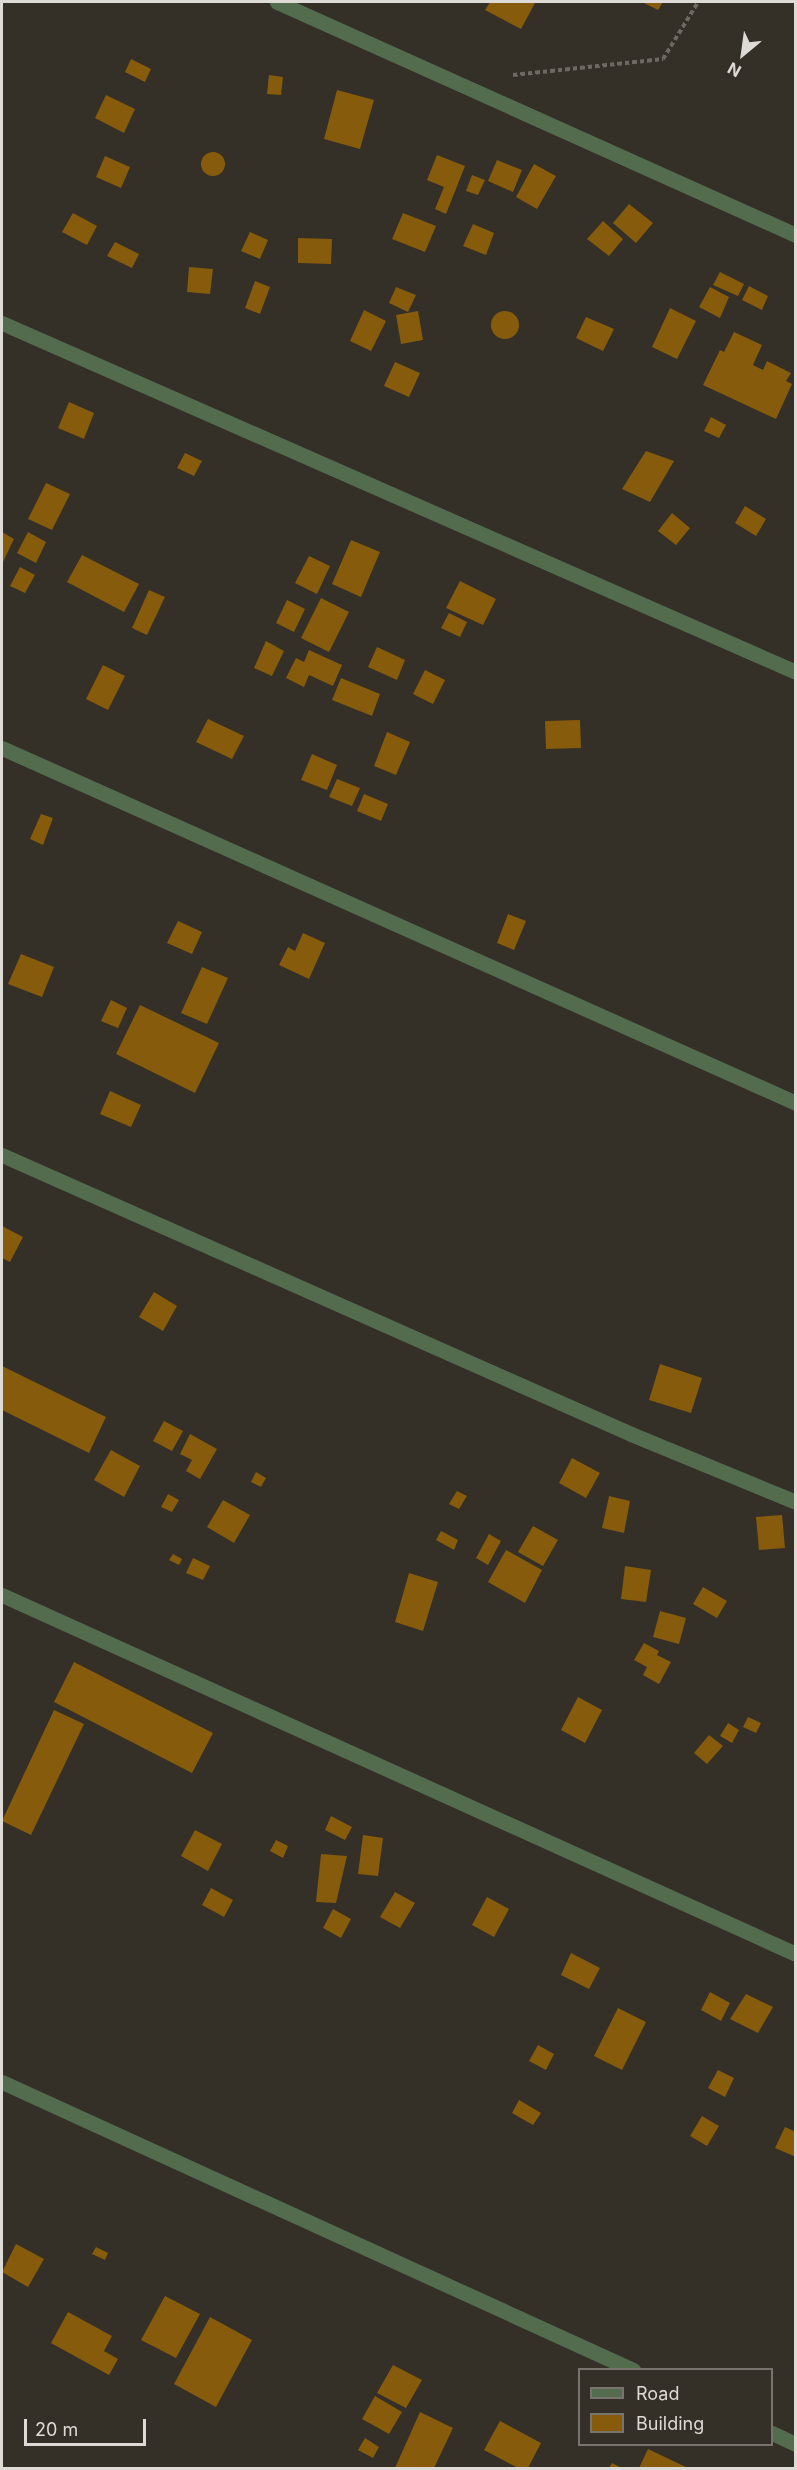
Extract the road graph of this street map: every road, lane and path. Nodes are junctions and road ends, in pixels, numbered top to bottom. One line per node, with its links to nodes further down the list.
1 (277, 2): 4 (street)
2 (698, 2): 3 (path)
3 (512, 75)
4 (795, 235)
5 (2, 323): 6 (street)
6 (795, 672)
7 (2, 748): 8 (street)
8 (795, 1103)
9 (2, 1155): 10 (street)
10 (795, 1503)
11 (2, 1595): 12 (street)
12 (795, 1954)
13 (2, 2082): 14 (street)
14 (629, 2368)
15 (773, 2434): 16 (street)
16 (795, 2444)

